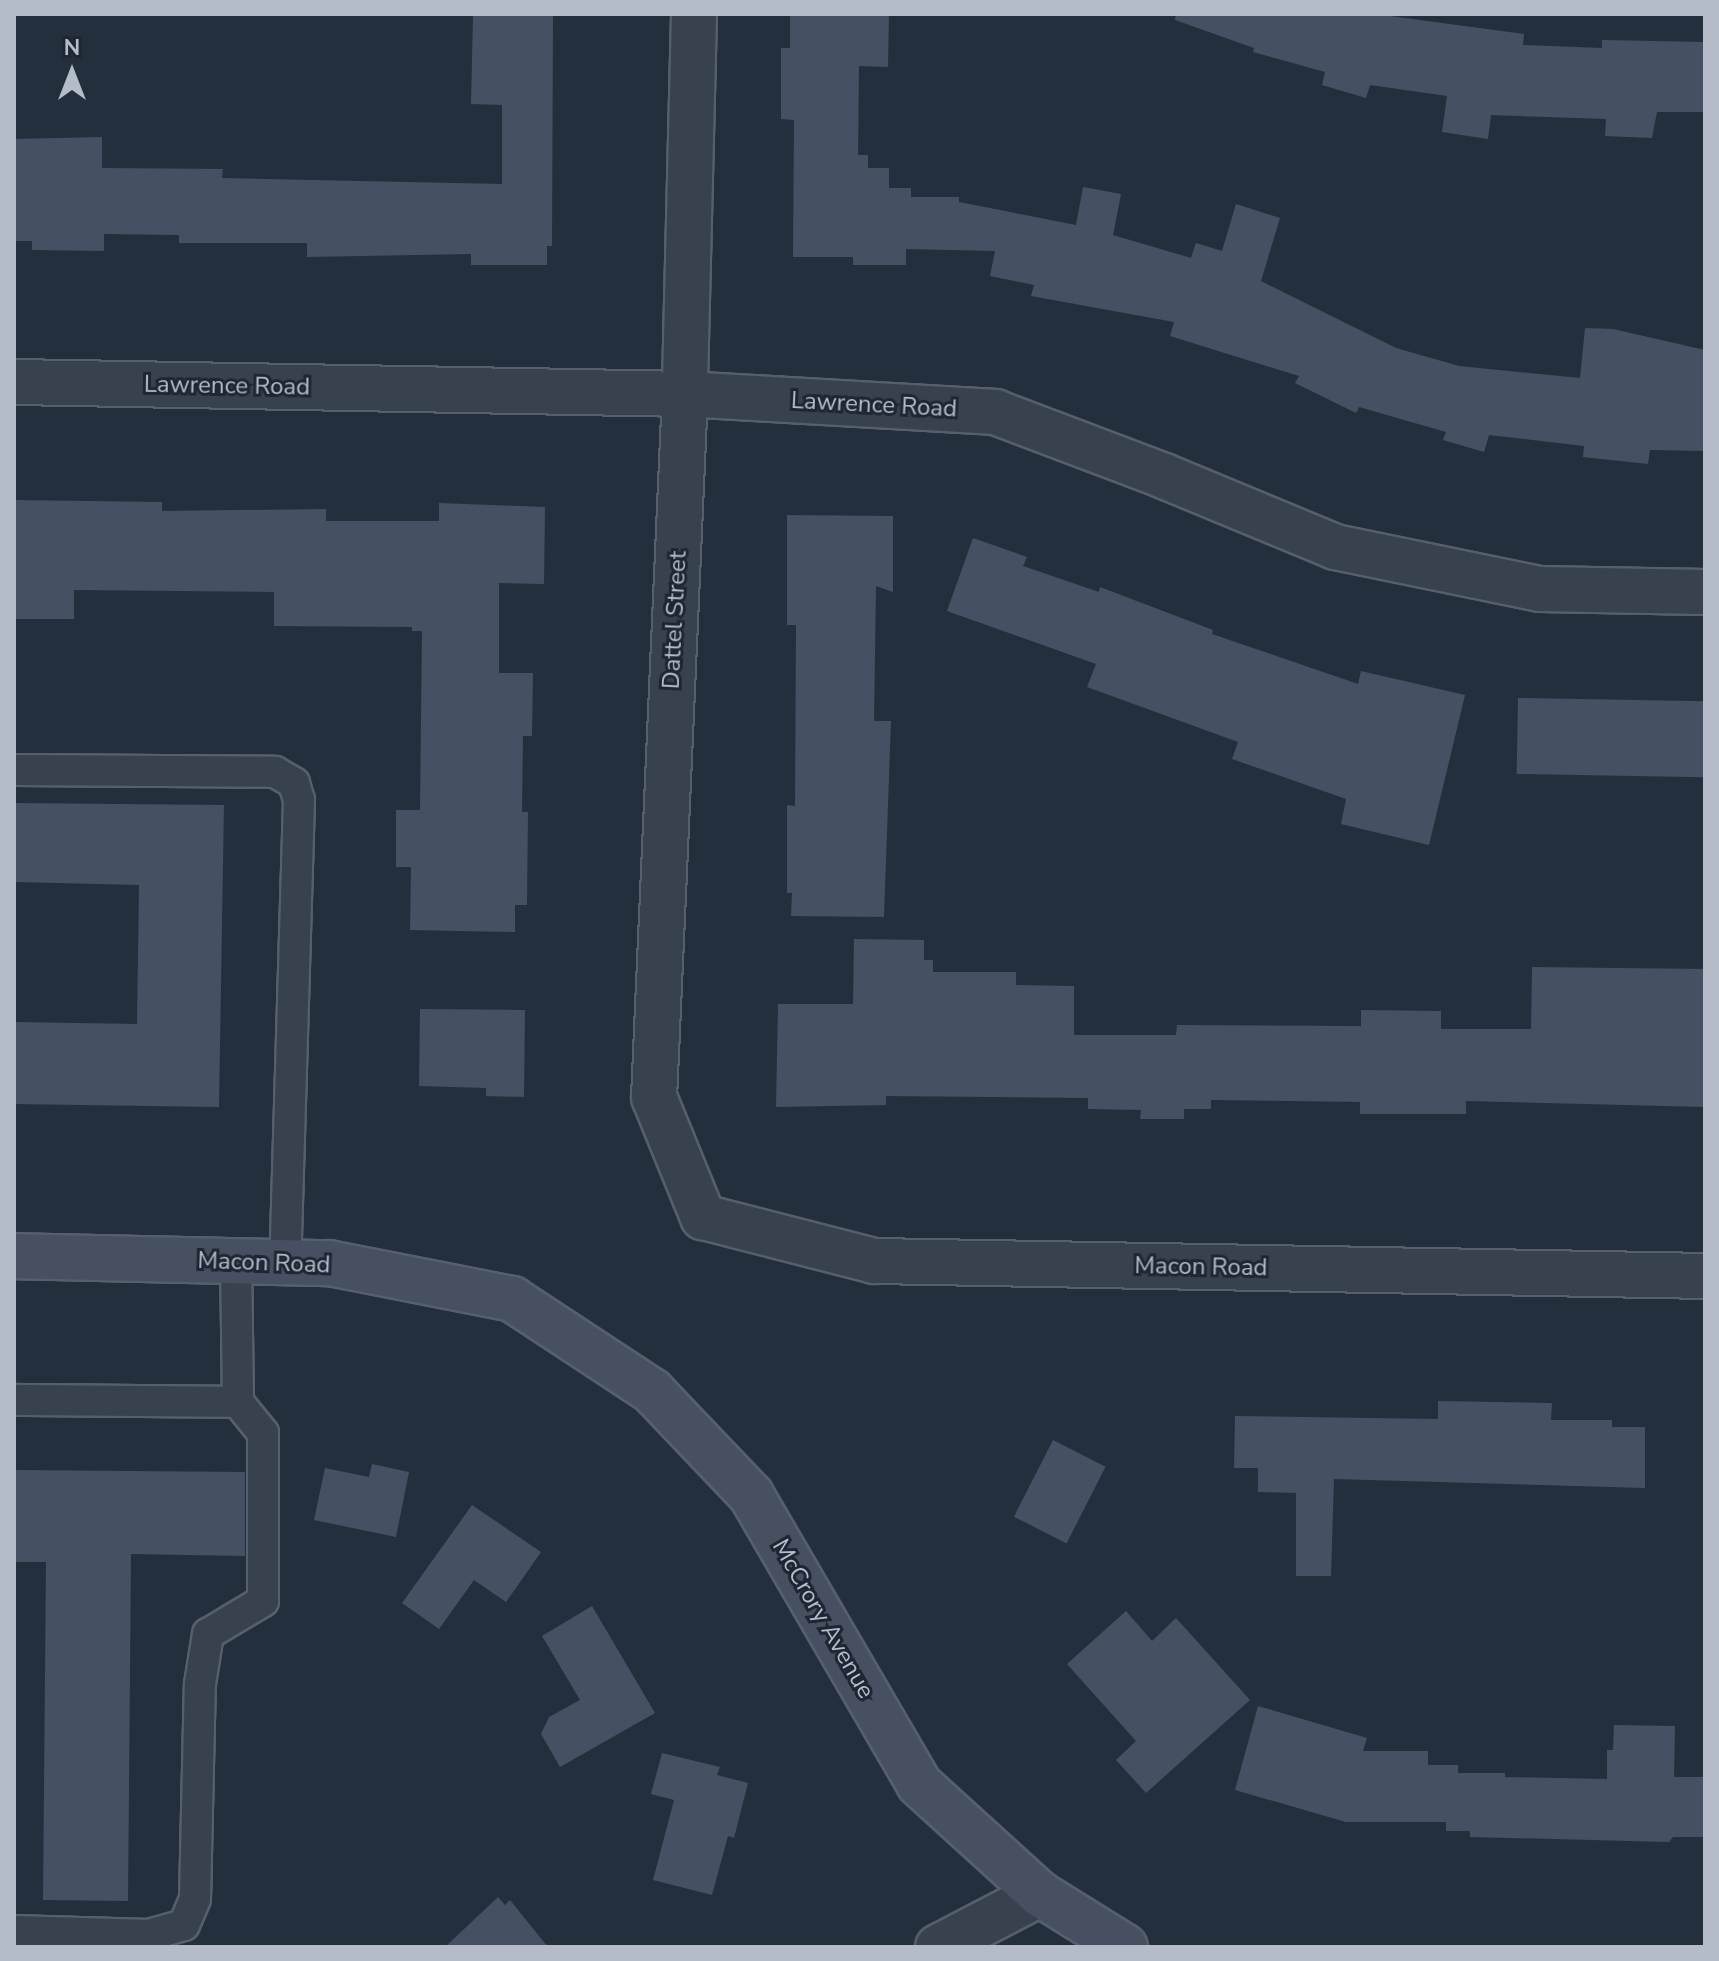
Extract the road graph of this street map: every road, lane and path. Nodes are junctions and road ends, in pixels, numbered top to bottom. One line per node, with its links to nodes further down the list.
1 (694, 14): 3 (street, Dattel Street)
2 (14, 382): 3 (street, Lawrence Road)
3 (685, 394): 4 (street, Lawrence Road); 6 (street, Dattel Street)
4 (1705, 592)
5 (14, 770): 9 (lane)
6 (703, 1217): 10 (street, Macon Road)
7 (14, 1256): 8 (main road, Macon Road)
8 (236, 1262): 9 (main road, Macon Road); 13 (lane)
9 (285, 1263): 11 (main road, Macon Road)
10 (1705, 1276)
11 (512, 1299): 14 (main road, McCrory Avenue)
12 (14, 1400): 13 (lane)
13 (238, 1402): 15 (lane)
14 (1040, 1894): 16 (street); 17 (main road, McCrory Avenue)
15 (14, 1931)
16 (938, 1947)
17 (1125, 1947)

